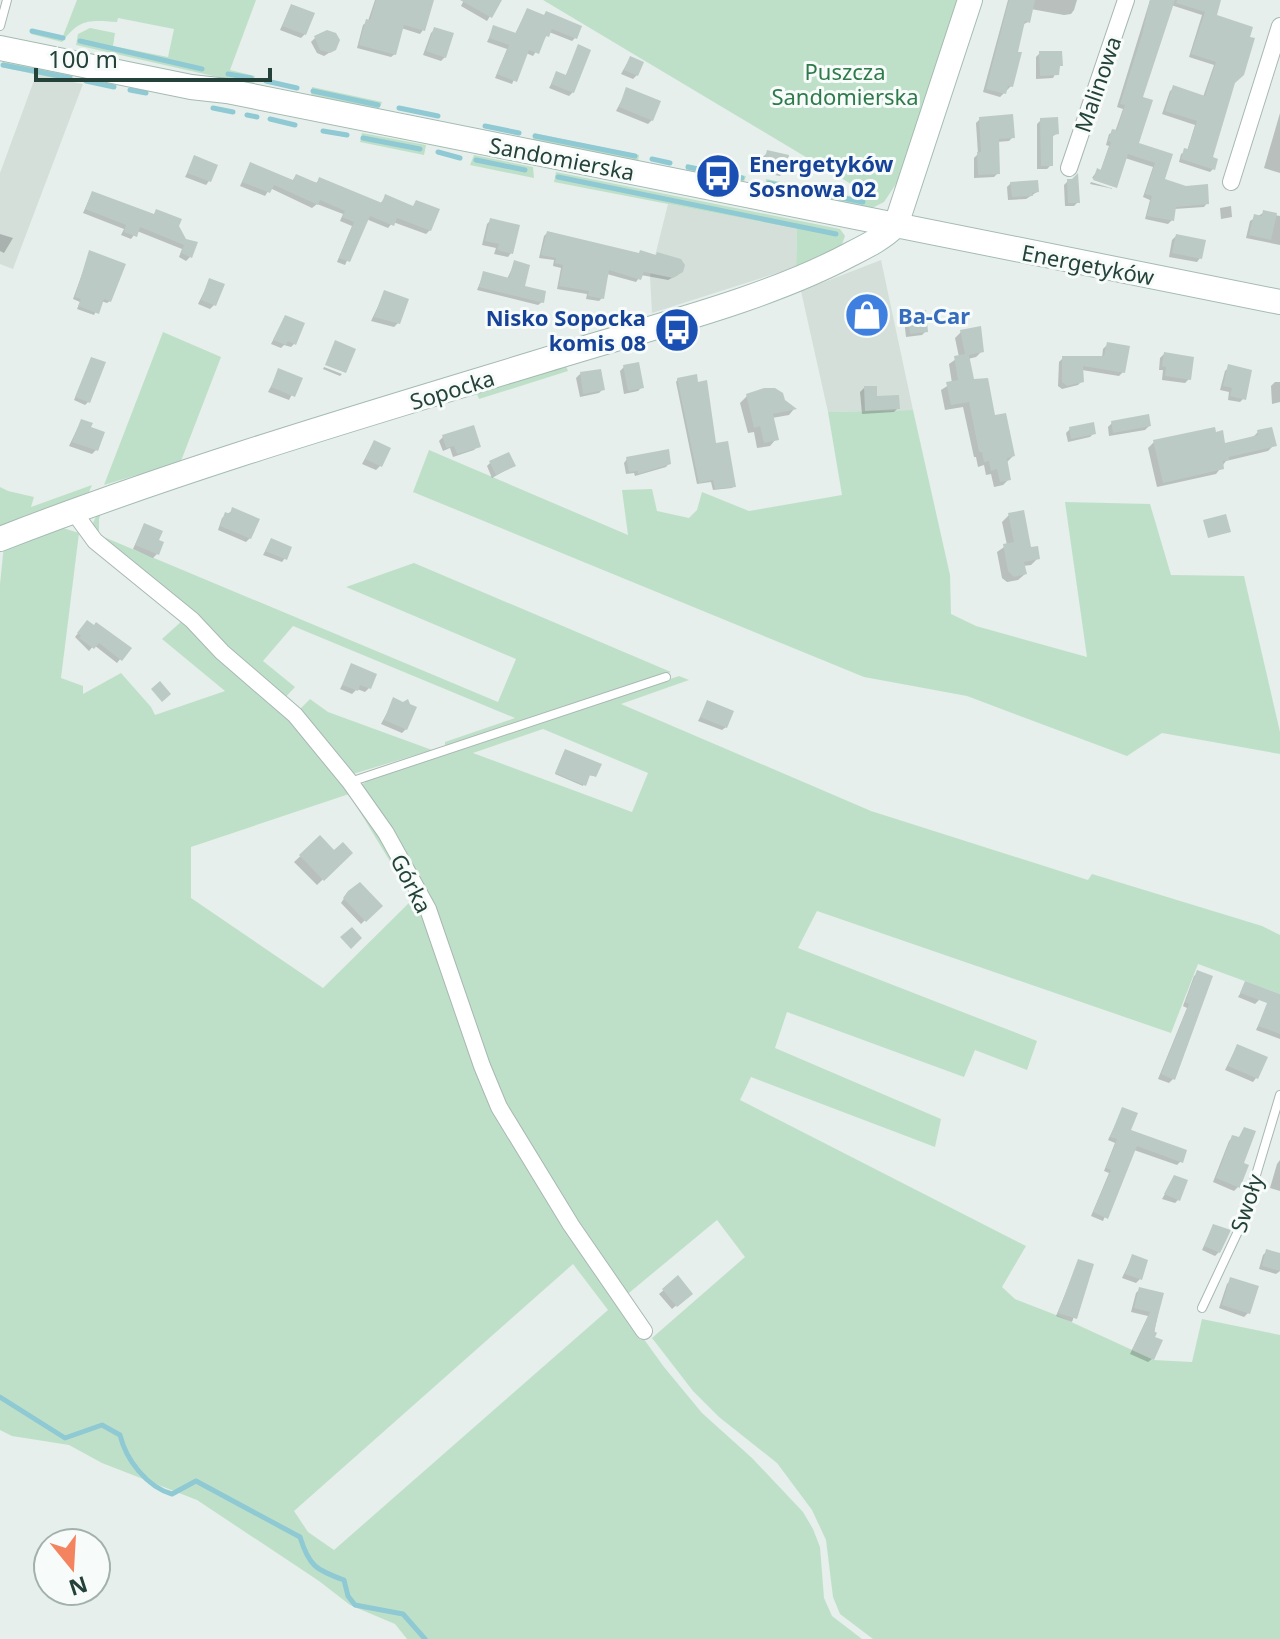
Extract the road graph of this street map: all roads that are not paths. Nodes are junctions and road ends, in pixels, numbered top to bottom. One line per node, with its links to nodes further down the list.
1 (7, 0): 4 (lane)
2 (970, 0): 11 (main road)
3 (1126, 0): 9 (street, Malinowa)
4 (0, 26)
5 (1280, 26): 10 (street)
6 (0, 34): 8 (main road, Sandomierska)
7 (0, 48): 8 (main road, Sandomierska)
8 (227, 91): 11 (main road, Sandomierska)
9 (1069, 168)
10 (1231, 182)
11 (896, 225): 12 (main road, Energetyków); 13 (main road, Sopocka)
12 (1280, 302)
13 (73, 511): 14 (main road, Sopocka); 16 (street, Górka)
14 (0, 539)
15 (666, 677): 16 (lane)
16 (350, 782): 19 (street, Górka)
17 (1280, 1095): 18 (lane, Swoły)
18 (1202, 1308)
19 (644, 1331)

